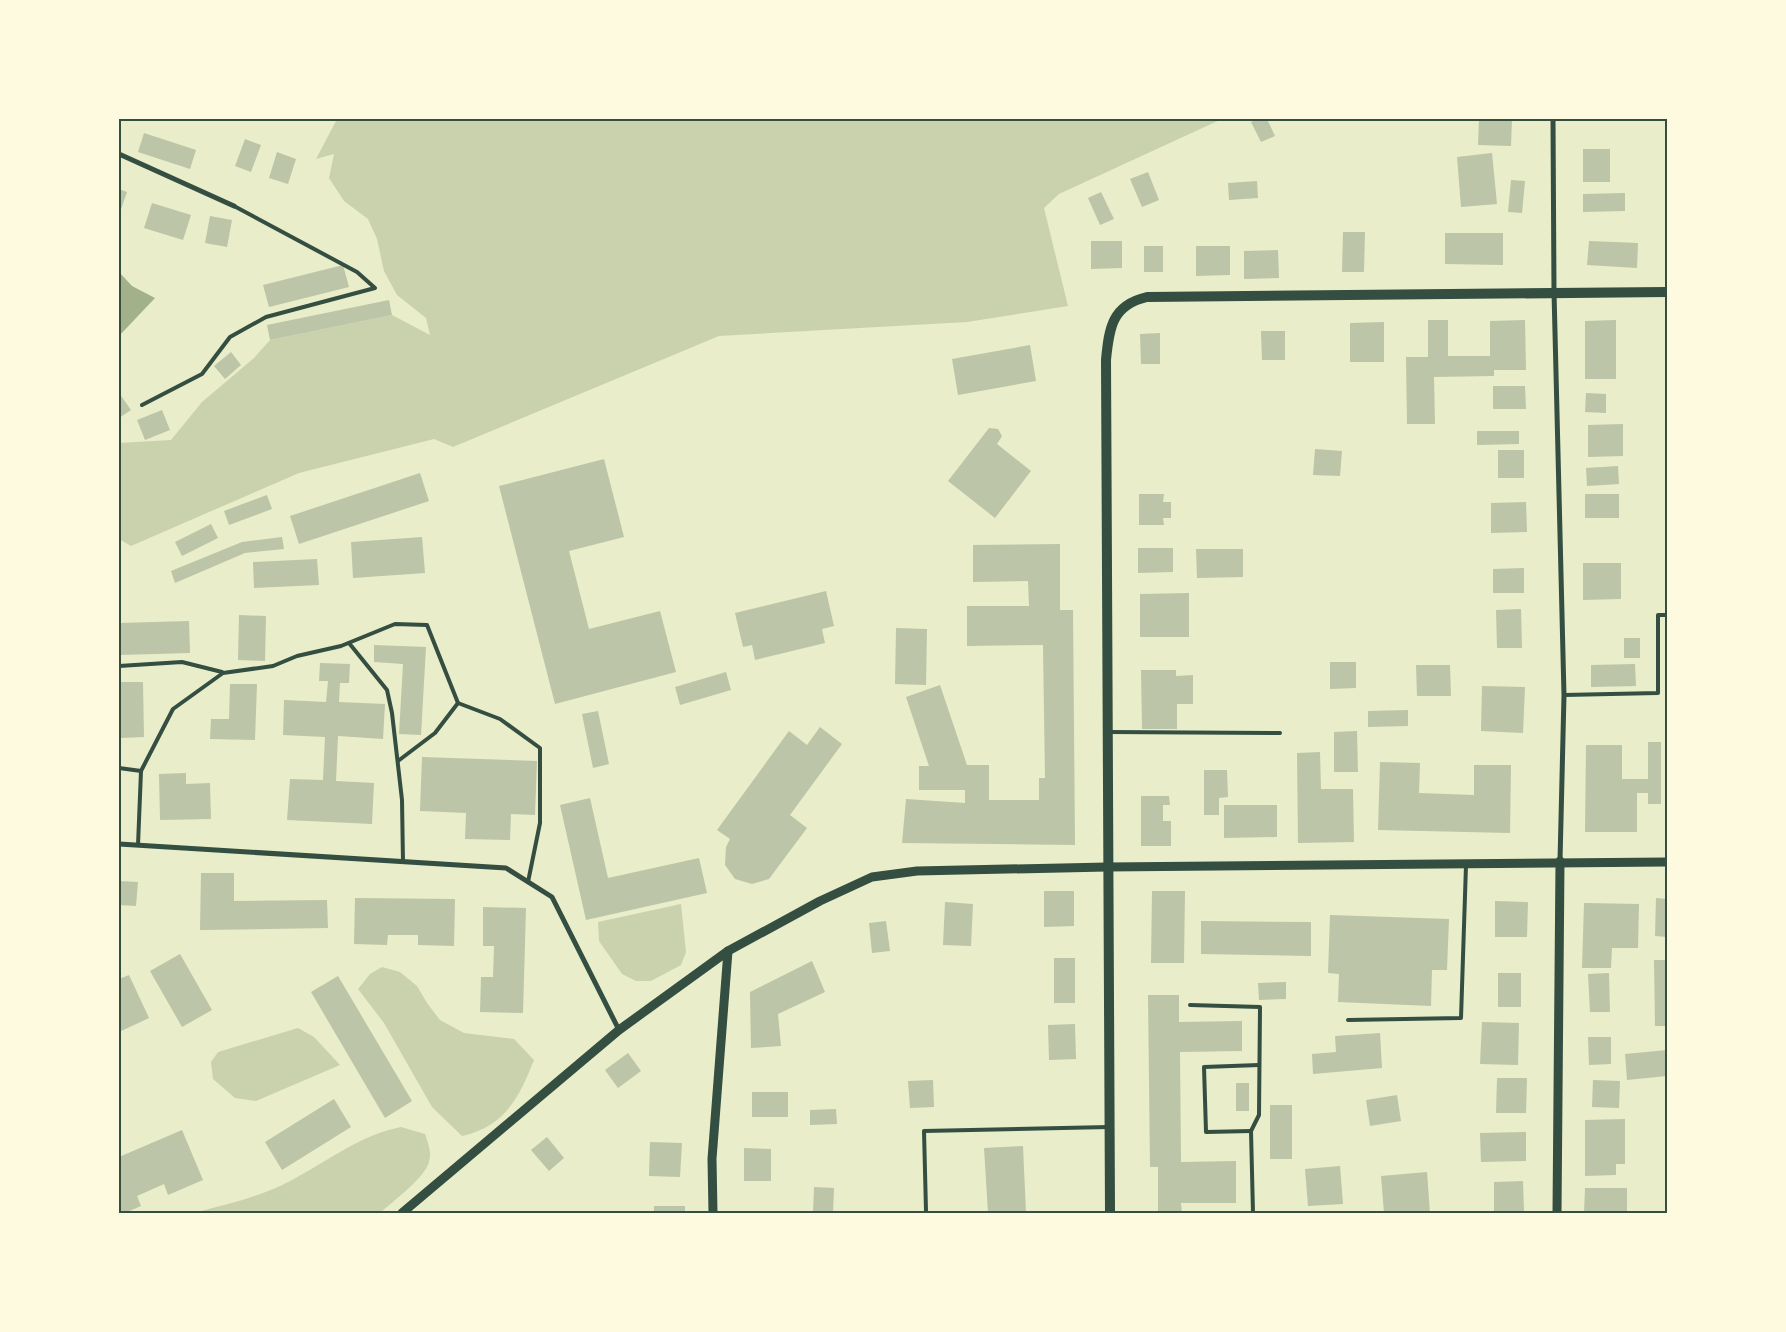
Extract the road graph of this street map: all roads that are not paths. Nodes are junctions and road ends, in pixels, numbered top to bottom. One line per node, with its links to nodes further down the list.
1 (1553, 119): 4 (street)
2 (119, 154): 3 (street)
3 (234, 206): 6 (lane)
4 (1554, 292): 5 (main road); 11 (street); 13 (main road)
5 (1667, 292)
6 (142, 404)
7 (1667, 614): 11 (lane)
8 (349, 643): 10 (lane); 12 (lane); 15 (lane)
9 (119, 666): 10 (lane)
10 (223, 673): 17 (lane)
11 (1564, 695): 20 (street)
12 (458, 703): 15 (lane); 25 (lane)
13 (1107, 732): 14 (lane); 24 (main road)
14 (1280, 734)
15 (398, 761): 21 (lane)
16 (119, 768): 17 (lane)
17 (141, 771): 19 (lane)
18 (119, 844): 19 (street)
19 (138, 845): 21 (street)
20 (1560, 861): 22 (street); 23 (street); 38 (street)
21 (403, 862): 25 (street)
22 (1466, 862): 24 (street); 28 (lane)
23 (1667, 862)
24 (1107, 867): 26 (street); 31 (main road)
25 (528, 882): 29 (street)
26 (728, 952): 29 (street); 35 (street)
27 (1190, 1005): 30 (lane)
28 (1348, 1020)
29 (619, 1030): 34 (street)
30 (1259, 1065): 32 (lane); 32 (lane)
31 (1109, 1127): 33 (lane); 36 (main road)
32 (1251, 1130): 37 (lane)
33 (926, 1211)
34 (402, 1213)
35 (713, 1213)
36 (1110, 1213)
37 (1253, 1213)
38 (1557, 1213)

